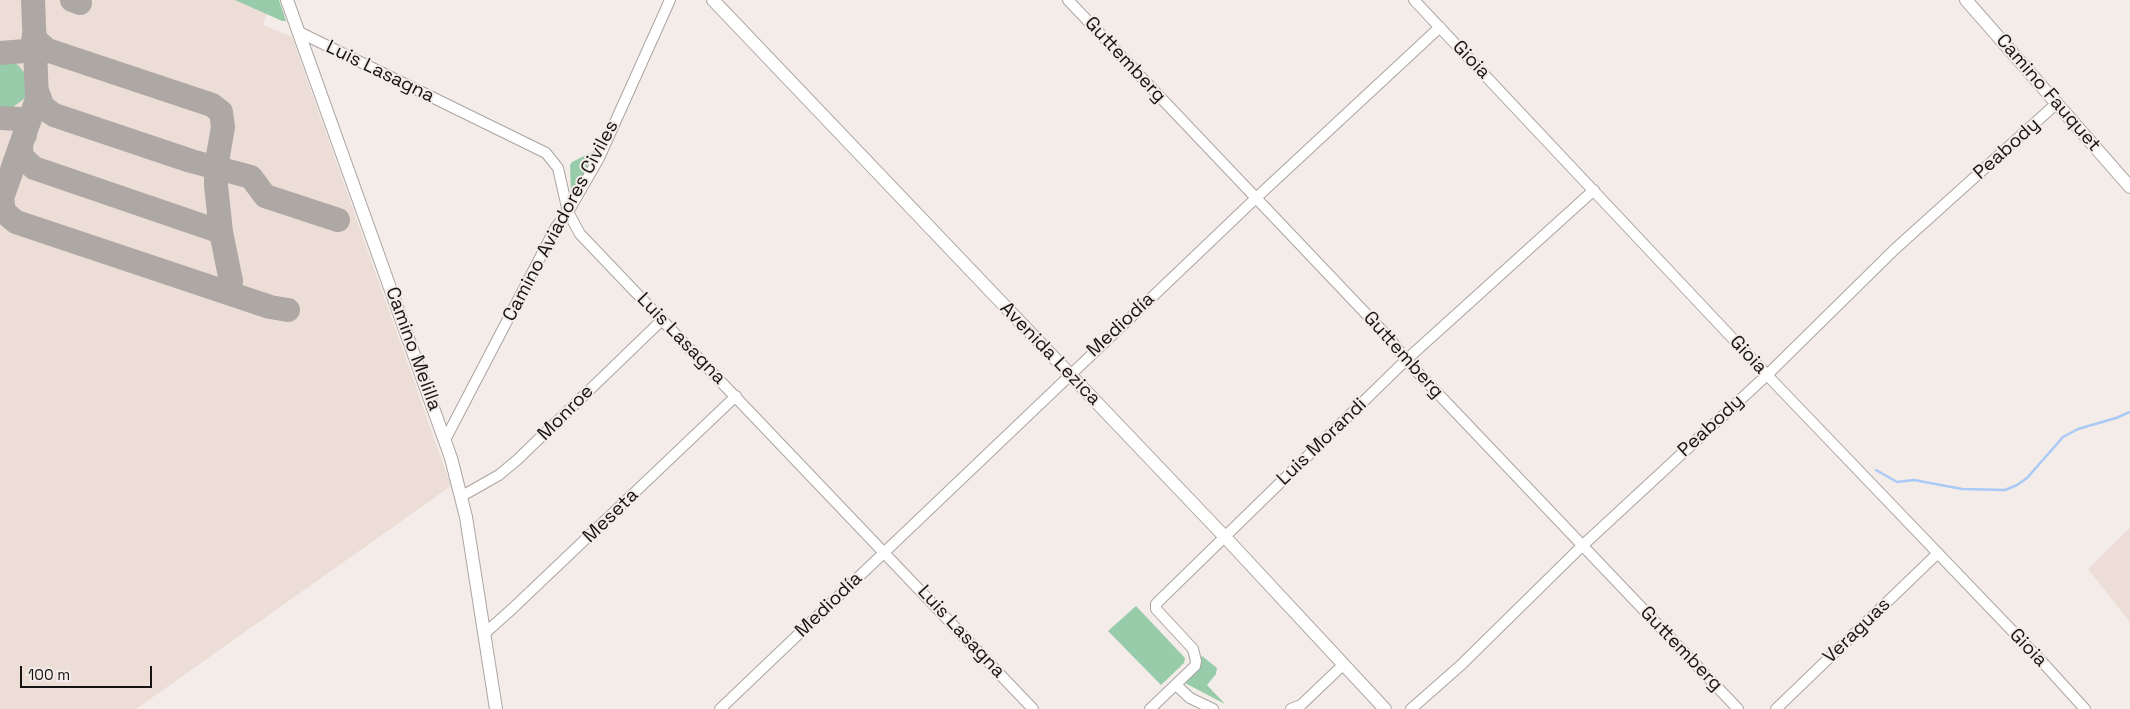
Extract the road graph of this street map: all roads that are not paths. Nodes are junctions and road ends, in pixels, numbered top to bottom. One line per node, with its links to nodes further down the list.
1 (287, 0): 8 (street, Camino Melilla)
2 (670, 0): 13 (street, Camino Aviadores Civiles)
3 (713, 0): 16 (street, Avenida Lezica)
4 (1068, 0): 12 (street, Guttemberg)
5 (1414, 0): 7 (street, Gioia)
6 (1966, 0): 9 (street, Camino Fauquet)
7 (1440, 27): 11 (street, Gioia); 12 (street, Mediodía)
8 (299, 32): 13 (street, Luis Lasagna); 19 (street, Camino Melilla)
9 (2057, 103): 10 (street, Camino Fauquet); 17 (street, Peabody)
10 (2130, 187)
11 (1594, 190): 15 (street, Luis Morandi); 17 (street, Gioia)
12 (1256, 198): 15 (street, Guttemberg); 16 (street, Mediodía)
13 (568, 212): 14 (street, Luis Lasagna); 19 (street, Camino Aviadores Civiles)
14 (662, 320): 18 (street, Luis Lasagna); 20 (street, Monroe)
15 (1406, 360): 21 (street, Luis Morandi); 22 (street, Guttemberg)
16 (1070, 374): 21 (street, Avenida Lezica); 23 (street, Mediodía)
17 (1766, 375): 22 (street, Peabody); 24 (street, Gioia)
18 (736, 396): 23 (street, Luis Lasagna); 25 (street, Meseta)
19 (445, 440): 20 (street, Camino Melilla)
20 (462, 496): 25 (street, Camino Melilla)
21 (1224, 536): 26 (street, Avenida Lezica); 27 (street, Luis Morandi)
22 (1582, 546): 35 (street, Peabody); 36 (street, Guttemberg)
23 (884, 551): 29 (street, Mediodía); 30 (street, Luis Lasagna)
24 (1938, 553): 37 (street, Veraguas); 38 (street, Gioia)
25 (484, 634): 28 (street, Camino Melilla)
26 (1344, 664): 33 (street); 34 (street, Avenida Lezica)
27 (1176, 685): 31 (street, Luis Morandi); 32 (street)
28 (496, 709)
29 (720, 709)
30 (1033, 709)
31 (1150, 709)
32 (1212, 709)
33 (1291, 709)
34 (1385, 709)
35 (1411, 709)
36 (1738, 709)
37 (1776, 709)
38 (2085, 709)

